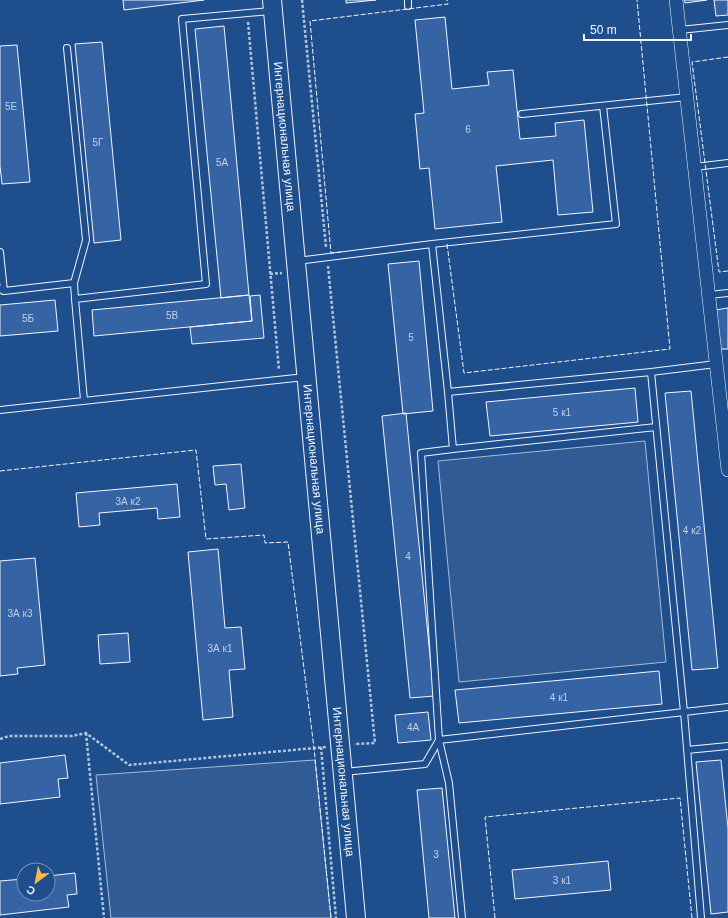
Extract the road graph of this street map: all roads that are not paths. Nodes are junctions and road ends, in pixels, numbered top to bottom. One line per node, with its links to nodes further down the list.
1 (676, 0): 4 (street)
2 (272, 5): 13 (main road, Интернациональная улица); 18 (lane)
3 (728, 25): 4 (lane)
4 (680, 30): 6 (street)
5 (67, 48): 14 (lane)
6 (687, 97): 7 (lane); 10 (street)
7 (603, 106): 8 (lane); 11 (lane)
8 (522, 114)
9 (728, 163): 10 (lane)
10 (695, 168): 17 (street)
11 (432, 244): 13 (lane); 22 (lane)
12 (0, 252): 15 (lane)
13 (296, 261): 21 (main road, Интернациональная улица)
14 (74, 283): 15 (lane); 18 (lane)
15 (2, 290)
16 (728, 293): 17 (lane)
17 (709, 295): 19 (street)
18 (75, 299): 23 (lane)
19 (716, 364): 20 (lane); 27 (street)
20 (650, 372): 22 (lane); 25 (lane)
21 (306, 376): 23 (lane); 33 (main road, Интернациональная улица)
22 (448, 392): 26 (lane)
23 (84, 400): 24 (lane)
24 (0, 410)
25 (656, 427): 26 (lane); 29 (lane)
26 (453, 449): 30 (lane)
27 (728, 470)
28 (728, 707): 29 (lane)
29 (684, 712): 30 (lane); 32 (lane)
30 (439, 740): 33 (lane); 35 (lane)
31 (728, 746): 32 (lane)
32 (687, 750): 36 (lane)
33 (343, 772): 34 (main road, Интернациональная улица)
34 (356, 918)
35 (462, 918)
36 (701, 918)

